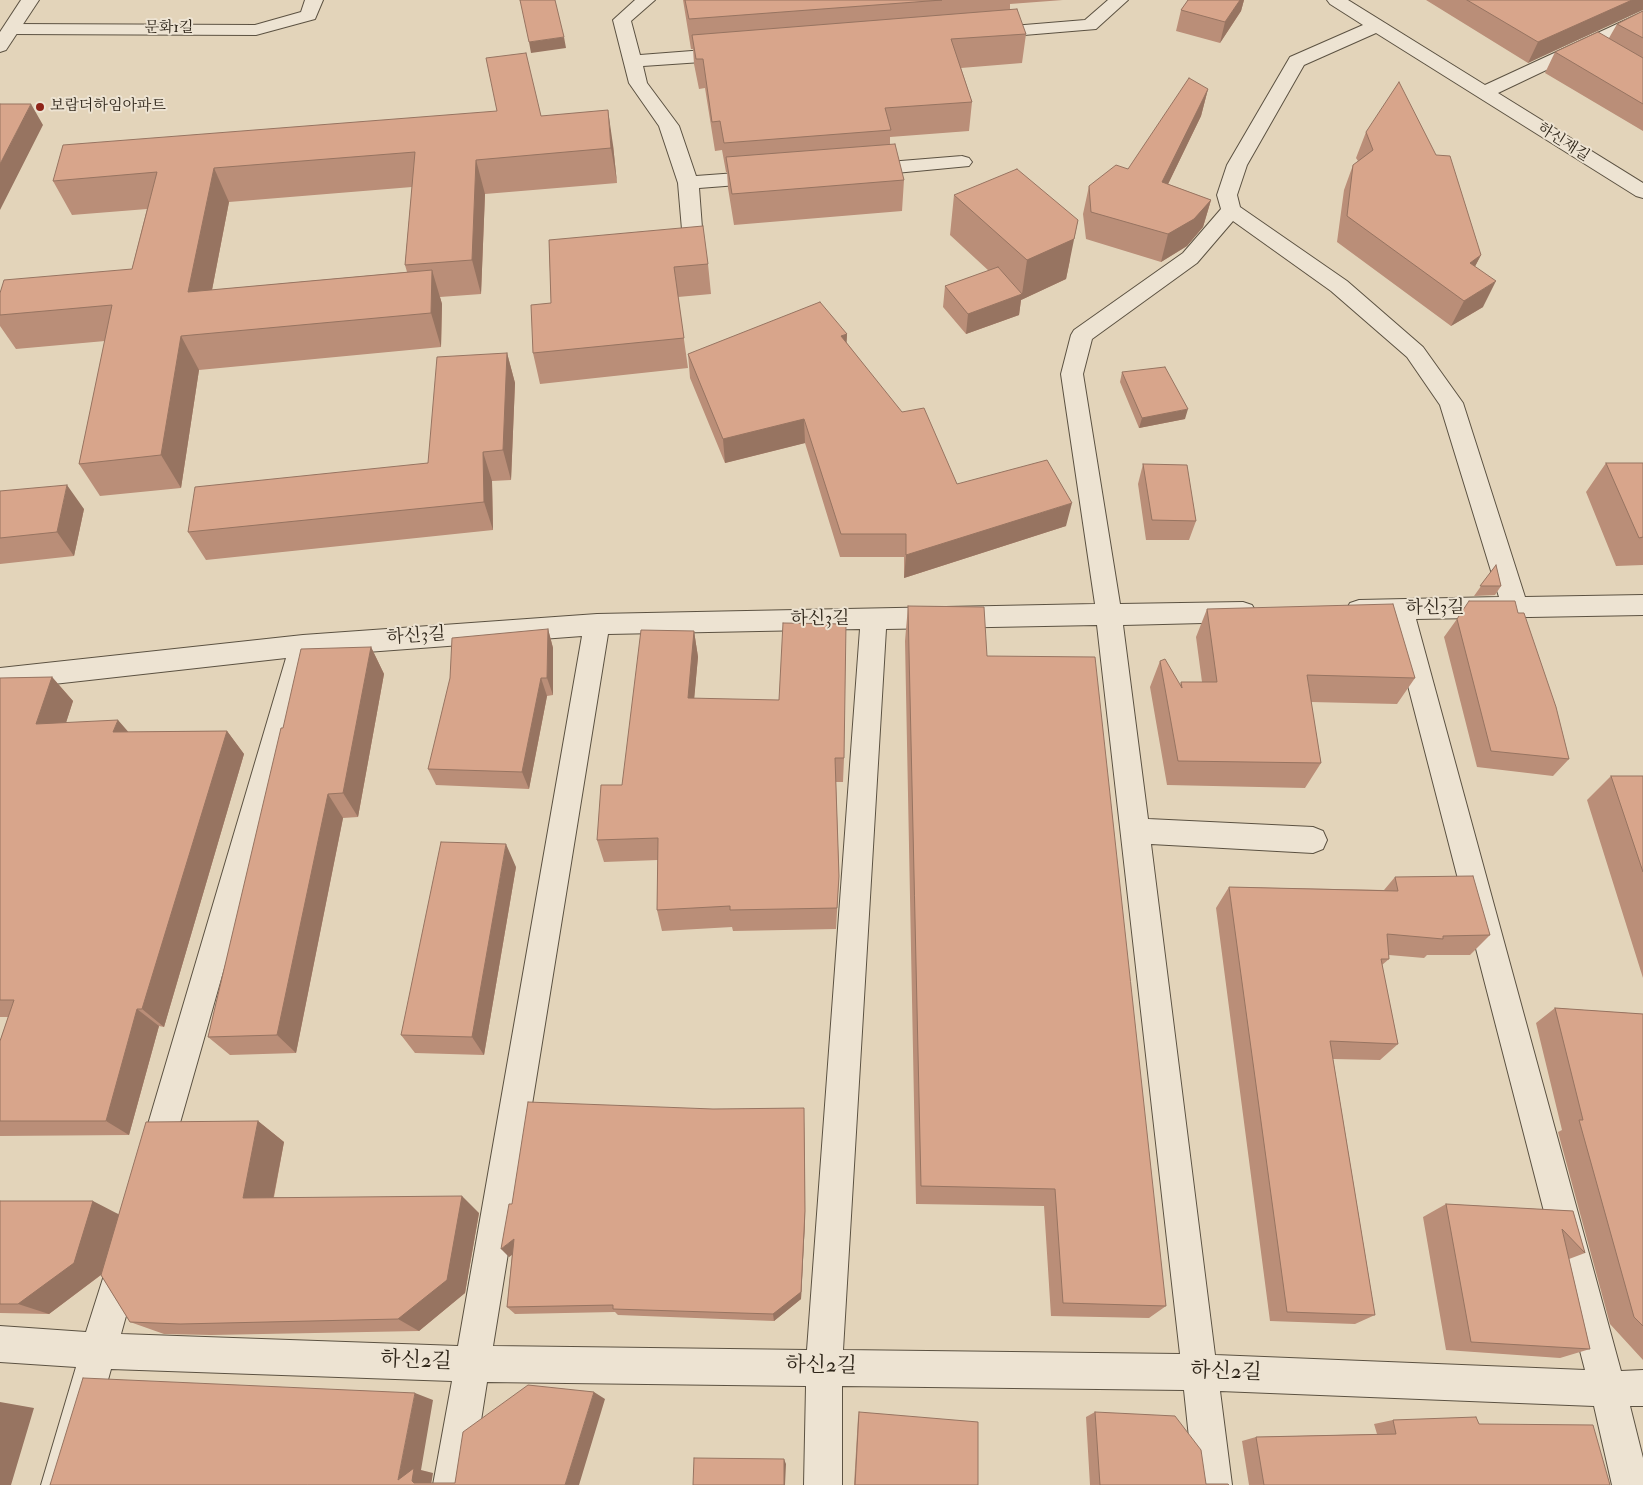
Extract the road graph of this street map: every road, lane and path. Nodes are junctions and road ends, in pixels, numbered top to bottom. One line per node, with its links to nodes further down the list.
1 (30, 0): 8 (street)
2 (314, 0): 8 (street, 문화1길)
3 (646, 0): 12 (street)
4 (1119, 0): 9 (street)
5 (1336, 0): 7 (street, 하신재길)
6 (1643, 18): 13 (street)
7 (1376, 26): 13 (street, 하신재길); 19 (street)
8 (12, 29): 10 (street)
9 (971, 34)
10 (0, 46)
11 (752, 52): 12 (street)
12 (633, 62): 17 (street)
13 (1484, 93): 18 (street, 하신재길)
14 (962, 162): 15 (street)
15 (845, 171)
16 (786, 175): 17 (street)
17 (688, 183): 20 (street)
18 (1643, 192)
19 (1231, 210): 22 (street); 26 (street)
20 (693, 241)
21 (1643, 605): 22 (street, 하신3길)
22 (1515, 607): 23 (street, 하신3길)
23 (1402, 610): 24 (street, 하신3길); 40 (street)
24 (1333, 611)
25 (1265, 612): 26 (street, 하신3길)
26 (1109, 614): 27 (street, 하신3길); 31 (street)
27 (874, 619): 28 (street, 하신3길); 38 (street)
28 (597, 624): 29 (street, 하신3길); 37 (street)
29 (303, 646): 30 (street, 하신3길); 33 (street)
30 (1, 680)
31 (1135, 831): 32 (street); 39 (street)
32 (1313, 840)
33 (145, 1189)
34 (131, 1237): 36 (street)
35 (0, 1344): 36 (street, 하신2길)
36 (98, 1351): 37 (street, 하신2길); 42 (street)
37 (472, 1364): 38 (street, 하신2길); 43 (street)
38 (824, 1367): 39 (street, 하신2길); 44 (street)
39 (1201, 1372): 40 (street, 하신2길); 45 (street)
40 (1608, 1388): 41 (street, 하신2길); 46 (street)
41 (1643, 1388)
42 (60, 1485)
43 (452, 1485)
44 (823, 1485)
45 (1213, 1485)
46 (1631, 1485)

